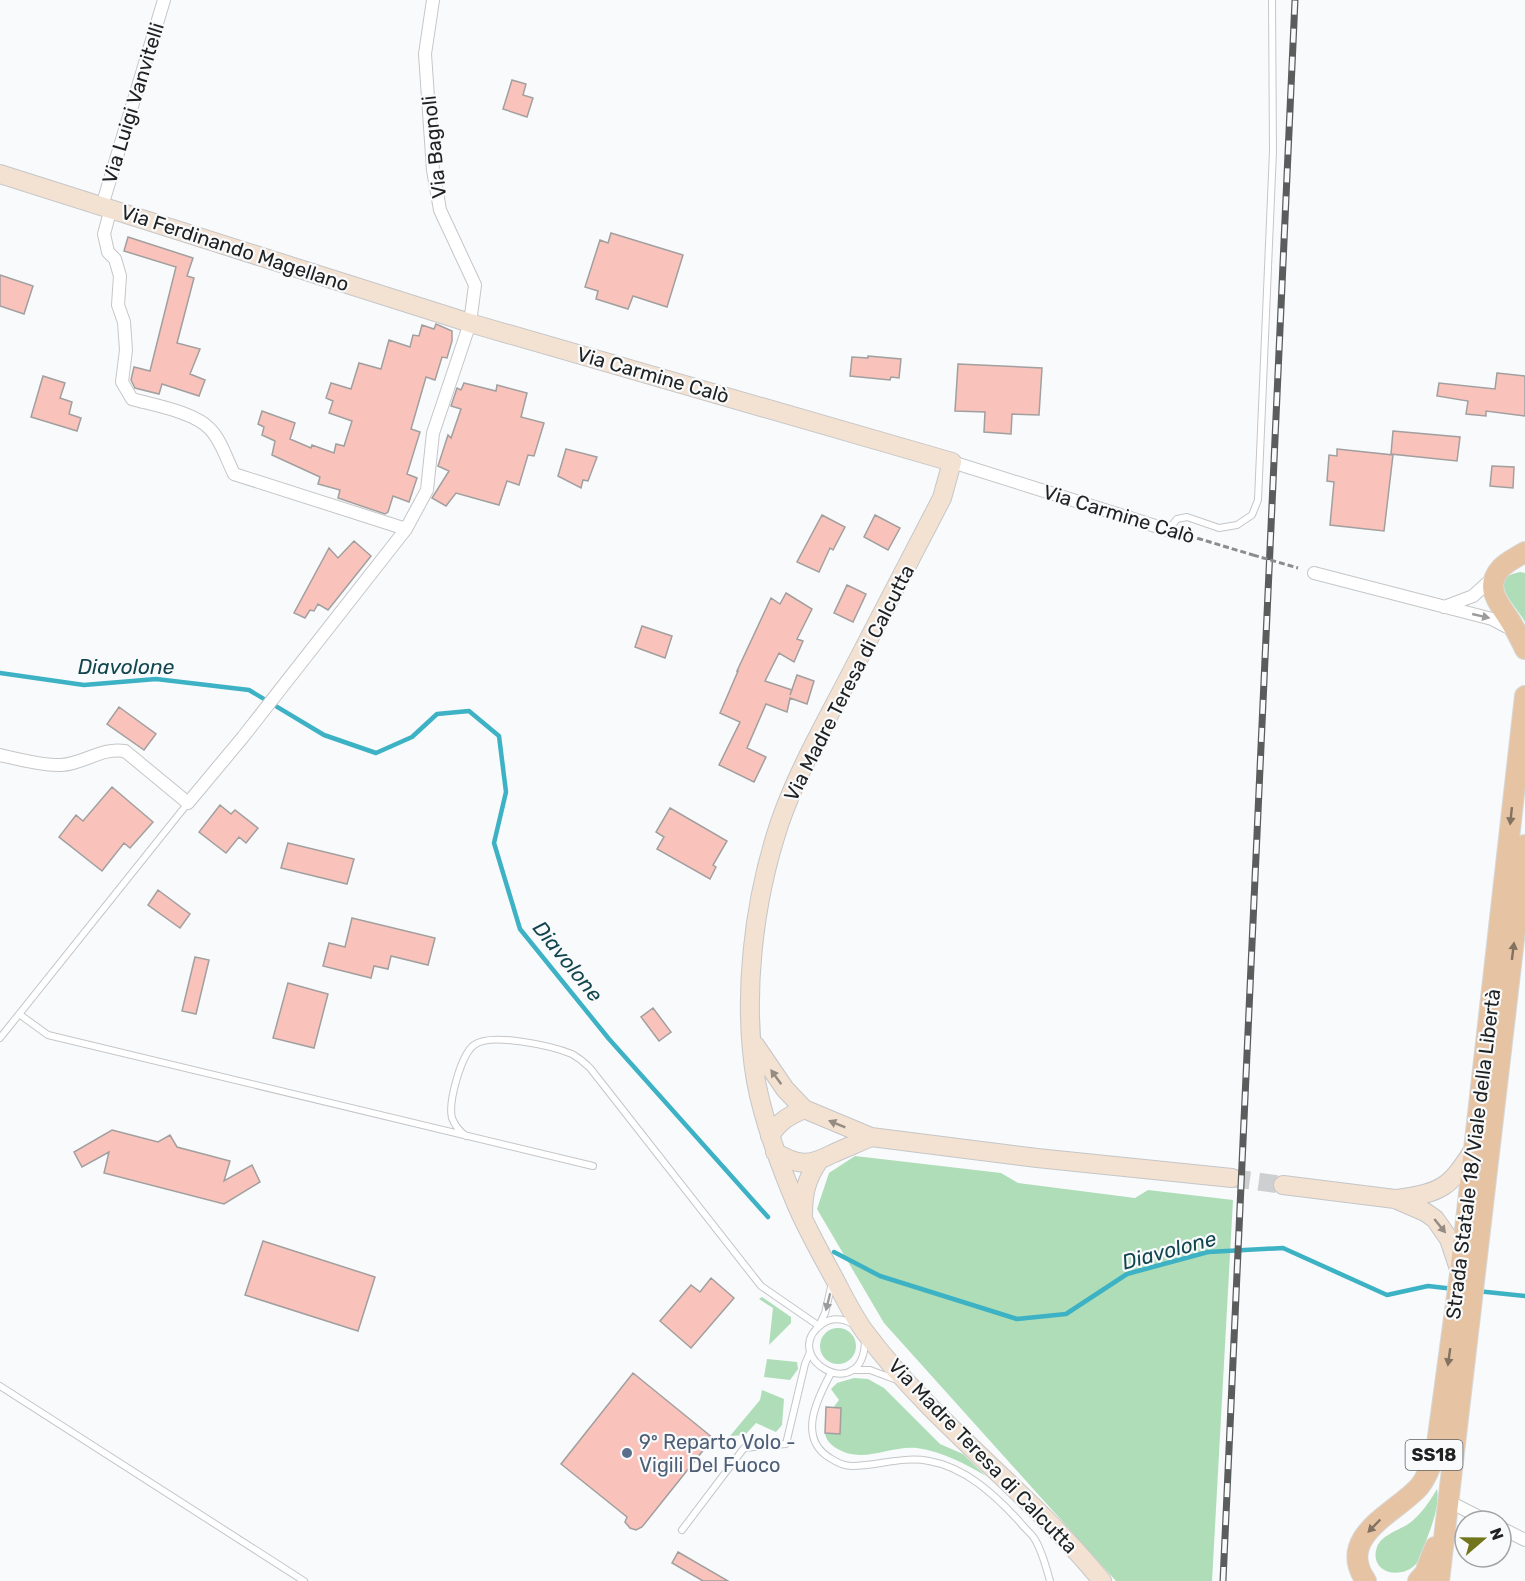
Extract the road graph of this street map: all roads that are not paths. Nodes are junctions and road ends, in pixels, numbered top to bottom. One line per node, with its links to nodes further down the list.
1 (164, 0): 5 (street, Via Luigi Vanvitelli)
2 (433, 0): 6 (street, Via Bagnoli)
3 (1272, 0): 9 (lane)
4 (0, 174): 5 (street, Via Ferdinando Magellano)
5 (106, 207): 6 (street, Via Ferdinando Magellano); 8 (street, Via Luigi Vanvitelli)
6 (470, 322): 7 (street, Via Carmine Calò); 8 (street)
7 (952, 462): 9 (street, Via Carmine Calò); 22 (street, Via Madre Teresa di Calcutta)
8 (406, 529): 18 (street)
9 (1168, 530)
10 (1525, 552): 12 (main road)
11 (1525, 561): 12 (main road)
12 (1500, 571): 14 (street); 15 (main road)
13 (1314, 573): 14 (street)
14 (1443, 607): 15 (street, one-way to 15)
15 (1521, 641)
16 (1525, 696): 27 (main road, Strada Statale 18/Viale della Libertà / SS18, one-way to 27)
17 (0, 754): 18 (street)
18 (188, 803): 20 (lane)
19 (1525, 845): 35 (main road, Strada Statale 18/Viale della Libertà / SS18, one-way to 19)
20 (19, 1014): 21 (lane); 24 (lane)
21 (0, 1038)
22 (752, 1041): 23 (street, one-way to 22); 26 (street, Via Madre Teresa di Calcutta)
23 (804, 1109): 25 (street, one-way to 23); 26 (street)
24 (466, 1136): 29 (lane); 37 (lane)
25 (871, 1137): 28 (street); 30 (street)
26 (773, 1144): 28 (street); 33 (street, Via Madre Teresa di Calcutta)
27 (1474, 1149): 32 (street); 35 (main road, Strada Statale 18/Viale della Libertà / SS18)
28 (818, 1162): 33 (street)
29 (593, 1166)
30 (1232, 1178)
31 (1283, 1185): 32 (street)
32 (1395, 1199): 35 (street, one-way to 35)
33 (803, 1220): 34 (street, Via Madre Teresa di Calcutta)
34 (833, 1277): 37 (lane, one-way to 37); 38 (street, Via Madre Teresa di Calcutta)
35 (1464, 1278): 36 (main road, Strada Statale 18/Viale della Libertà / SS18)
36 (1464, 1300): 44 (main road, Strada Statale 18/Viale della Libertà / SS18); 47 (main road, Strada Statale 18/Viale della Libertà / SS18, one-way to 47)
37 (819, 1326): 38 (lane); 39 (lane)
38 (864, 1331): 40 (lane); 42 (street, Via Madre Teresa di Calcutta)
39 (810, 1352): 41 (lane); 46 (lane)
40 (852, 1370): 41 (lane); 42 (lane)
41 (831, 1373): 49 (lane)
42 (908, 1384): 50 (street, Via Madre Teresa di Calcutta)
43 (0, 1386): 48 (lane)
44 (1448, 1505): 45 (street); 53 (main road, SS18); 54 (main road, Strada Statale 18/Viale della Libertà / SS18)
45 (1458, 1509)
46 (682, 1530)
47 (1359, 1550): 51 (main road); 52 (main road)
48 (304, 1581)
49 (1050, 1581)
50 (1102, 1581)
51 (1366, 1581)
52 (1375, 1581)
53 (1418, 1581)
54 (1439, 1581)

